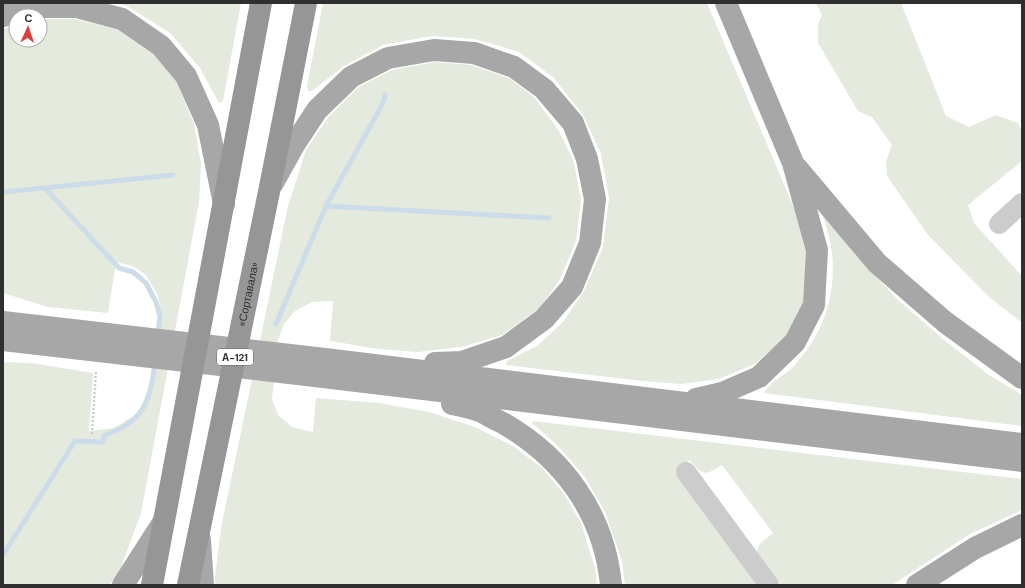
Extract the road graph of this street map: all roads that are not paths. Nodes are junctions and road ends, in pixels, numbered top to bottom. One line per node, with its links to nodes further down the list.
1 (261, 3): 8 (highway)
2 (306, 3): 6 (highway, «Сортавала» / А-121)
3 (726, 3): 5 (main road)
4 (3, 16): 8 (main road)
5 (793, 163): 14 (main road); 15 (main road)
6 (270, 187): 13 (main road); 21 (highway, «Сортавала» / А-121)
7 (1022, 203): 9 (lane)
8 (224, 204): 19 (highway)
9 (999, 224)
10 (3, 312): 12 (main road)
11 (3, 322): 12 (main road)
12 (15, 339): 13 (main road)
13 (377, 375): 15 (main road); 17 (main road); 26 (main road)
14 (1022, 378)
15 (683, 402): 16 (main road)
16 (1022, 444)
17 (1022, 461)
18 (686, 472): 27 (lane)
19 (164, 520): 22 (main road); 23 (highway)
20 (1022, 525): 28 (main road)
21 (200, 527): 24 (highway, «Сортавала» / А-121); 25 (main road)
22 (123, 585)
23 (152, 585)
24 (188, 585)
25 (203, 585)
26 (611, 585)
27 (769, 585)
28 (917, 585)

